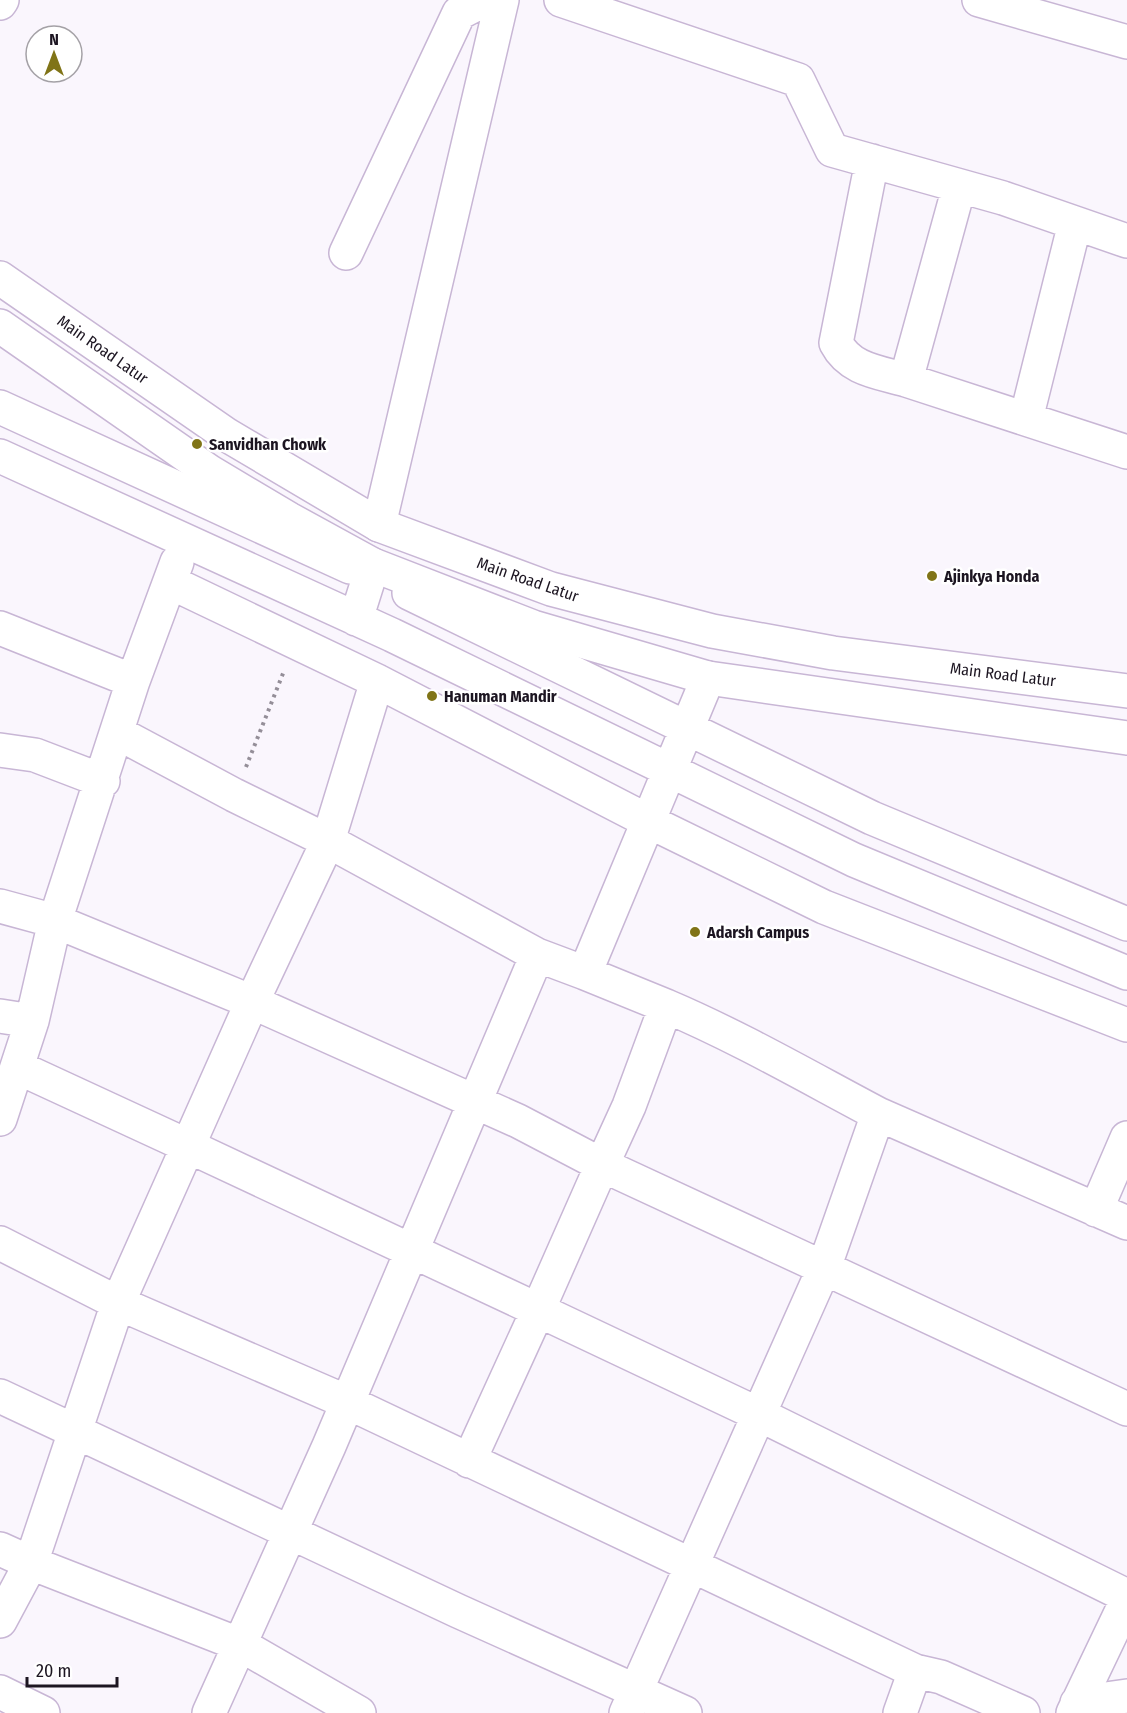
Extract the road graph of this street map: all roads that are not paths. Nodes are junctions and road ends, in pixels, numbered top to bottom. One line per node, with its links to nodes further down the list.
1 (484, 0): 10 (street)
2 (502, 0): 20 (street)
3 (561, 0): 6 (street)
4 (979, 0): 5 (street)
5 (1127, 42)
6 (872, 162): 7 (street); 13 (street)
7 (959, 187): 8 (street); 13 (street)
8 (1075, 223): 9 (street); 15 (street)
9 (1127, 241)
10 (346, 253)
11 (0, 278): 16 (street, Main Road Latur)
12 (0, 326): 19 (street)
13 (906, 380): 15 (street)
14 (0, 407): 19 (street)
15 (1026, 419): 17 (street)
16 (227, 435): 19 (street); 20 (street, Main Road Latur)
17 (1127, 452)
18 (0, 456): 21 (street)
19 (204, 485): 21 (street); 22 (street)
20 (379, 525): 29 (street, Main Road Latur)
21 (183, 540): 23 (street); 24 (street)
22 (371, 571): 24 (street); 26 (street); 30 (street)
23 (170, 582): 27 (street); 28 (street)
24 (356, 619): 34 (street)
25 (0, 628): 27 (street)
26 (708, 678): 30 (street); 32 (street)
27 (133, 681): 31 (street)
28 (377, 681): 36 (street); 37 (street)
29 (1127, 691)
30 (688, 728): 34 (street); 40 (street)
31 (118, 733): 35 (street); 37 (street)
32 (1127, 738)
33 (0, 750): 35 (street)
34 (669, 770): 36 (street); 43 (street)
35 (103, 781): 39 (street)
36 (648, 821): 42 (street); 48 (street)
37 (328, 841): 41 (street); 44 (street)
38 (0, 906): 39 (street)
39 (55, 921): 44 (street); 47 (street)
40 (1127, 924)
41 (537, 955): 42 (street); 50 (street)
42 (585, 973): 45 (street)
43 (1127, 973)
44 (252, 1002): 50 (street); 54 (street)
45 (666, 1006): 51 (street); 55 (street)
46 (0, 1016): 47 (street)
47 (32, 1021): 49 (street)
48 (1127, 1025)
49 (17, 1067): 52 (street); 54 (street)
50 (475, 1103): 55 (street); 59 (street)
51 (878, 1114): 56 (street); 60 (street)
52 (0, 1119)
53 (1127, 1138): 56 (street)
54 (188, 1146): 59 (street); 61 (street)
55 (602, 1165): 60 (street); 62 (street)
56 (1096, 1210): 57 (street)
57 (1127, 1223)
58 (0, 1243): 61 (street)
59 (412, 1250): 62 (street); 64 (street)
60 (824, 1268): 65 (street); 66 (street)
61 (118, 1303): 64 (street); 67 (street)
62 (538, 1310): 66 (street); 68 (street)
63 (0, 1396): 67 (street)
64 (347, 1402): 68 (street); 69 (street)
65 (1127, 1409)
66 (758, 1414): 72 (street); 73 (street)
67 (76, 1431): 69 (street); 71 (street)
68 (469, 1461): 72 (street)
69 (291, 1532): 75 (street); 79 (street)
70 (0, 1549): 71 (street)
71 (30, 1563): 74 (street); 75 (street)
72 (691, 1566): 76 (street); 79 (street)
73 (1127, 1598): 80 (street)
74 (0, 1621)
75 (241, 1645): 82 (street); 83 (street)
76 (915, 1671): 85 (street); 86 (street)
77 (0, 1692): 81 (street)
78 (1127, 1696): 80 (street)
79 (630, 1702): 84 (street)
80 (1075, 1708)
81 (43, 1713)
82 (209, 1713)
83 (359, 1713)
84 (685, 1713)
85 (900, 1713)
86 (1023, 1713)

